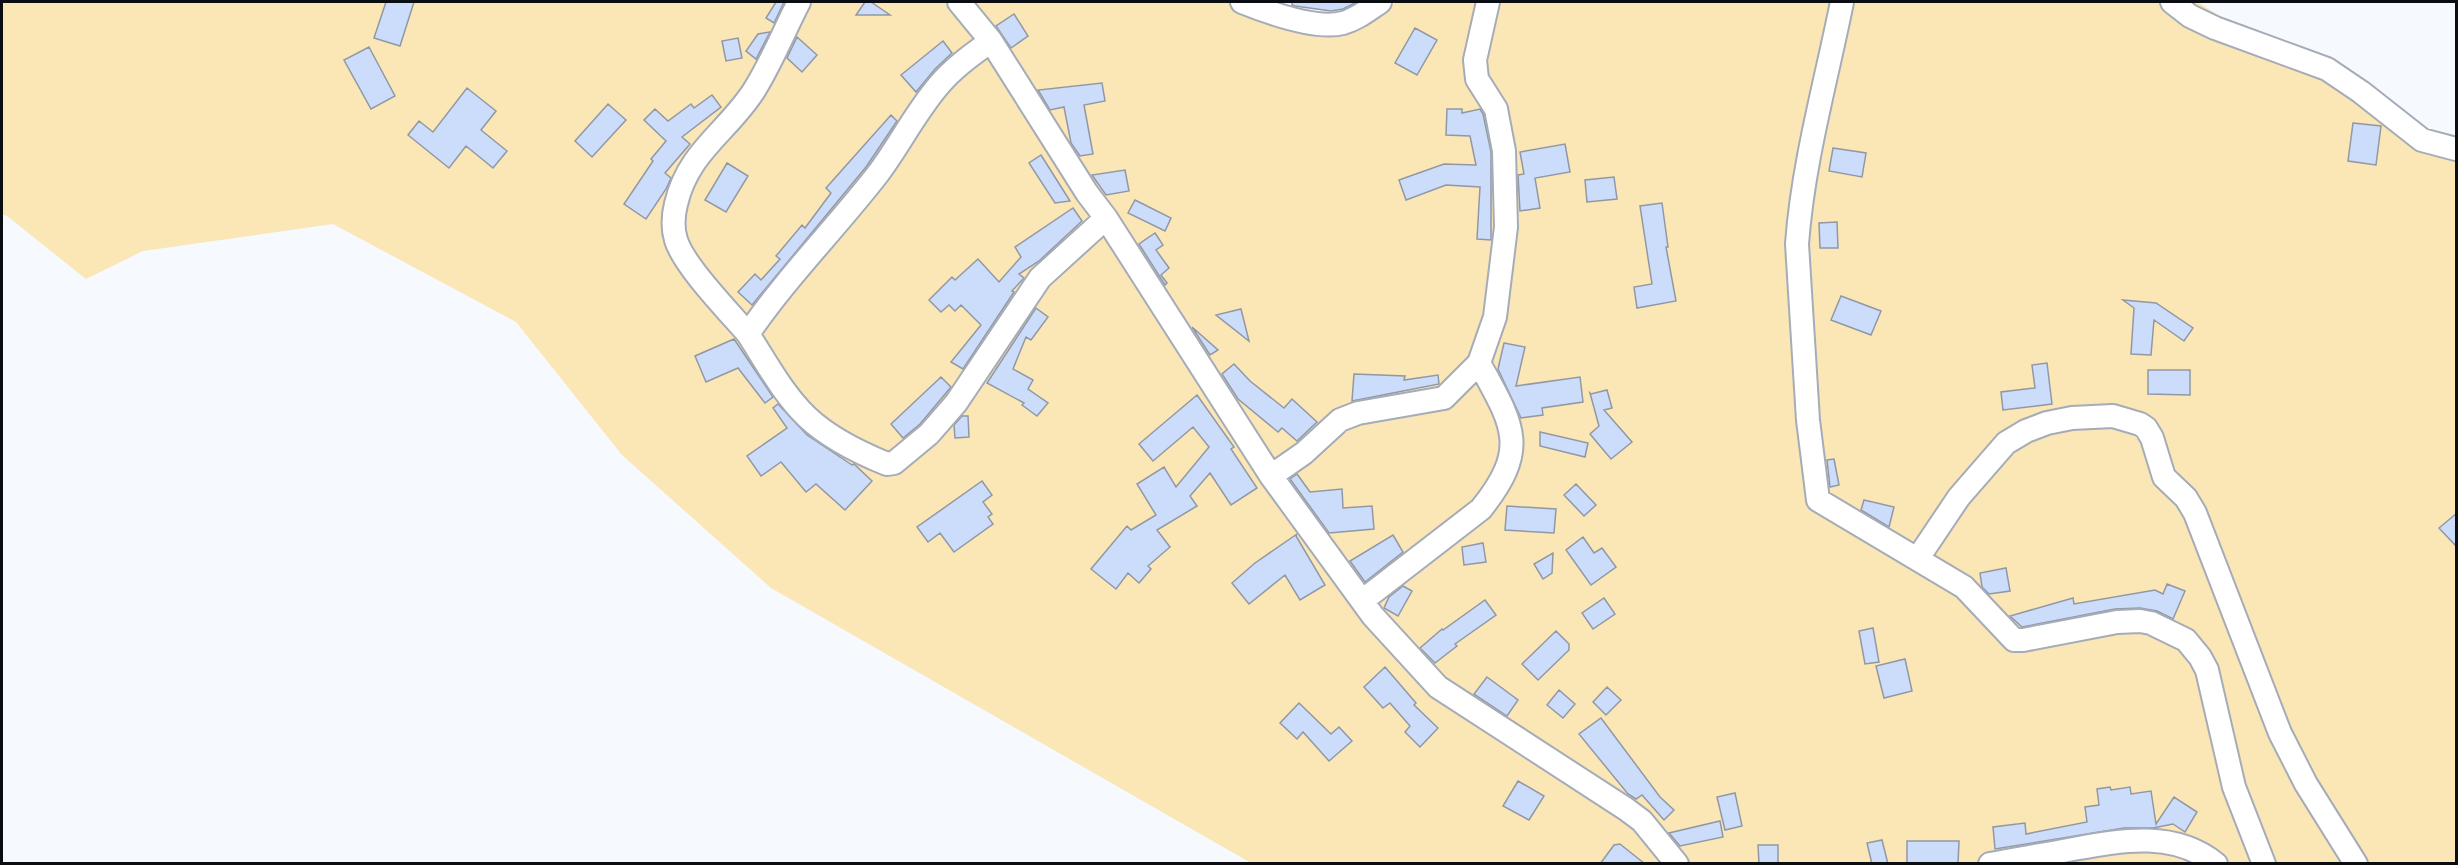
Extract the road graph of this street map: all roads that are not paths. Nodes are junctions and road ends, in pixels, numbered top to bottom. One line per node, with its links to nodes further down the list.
1 (799, 2): 11 (street)
2 (959, 2): 8 (street)
3 (1242, 2): 4 (street)
4 (1380, 2)
5 (1488, 2): 12 (street)
6 (1842, 2): 14 (street)
7 (2172, 2): 9 (street)
8 (991, 41): 10 (street); 11 (street)
9 (2457, 149)
10 (1106, 218): 11 (street); 13 (street)
11 (748, 334)
12 (1479, 363): 13 (street); 15 (street)
13 (1271, 476): 15 (street)
14 (1918, 558): 19 (street); 20 (street)
15 (1362, 601): 16 (street)
16 (1677, 864)
17 (1990, 864): 18 (street)
18 (2216, 864)
19 (2264, 864)
20 (2356, 864)

